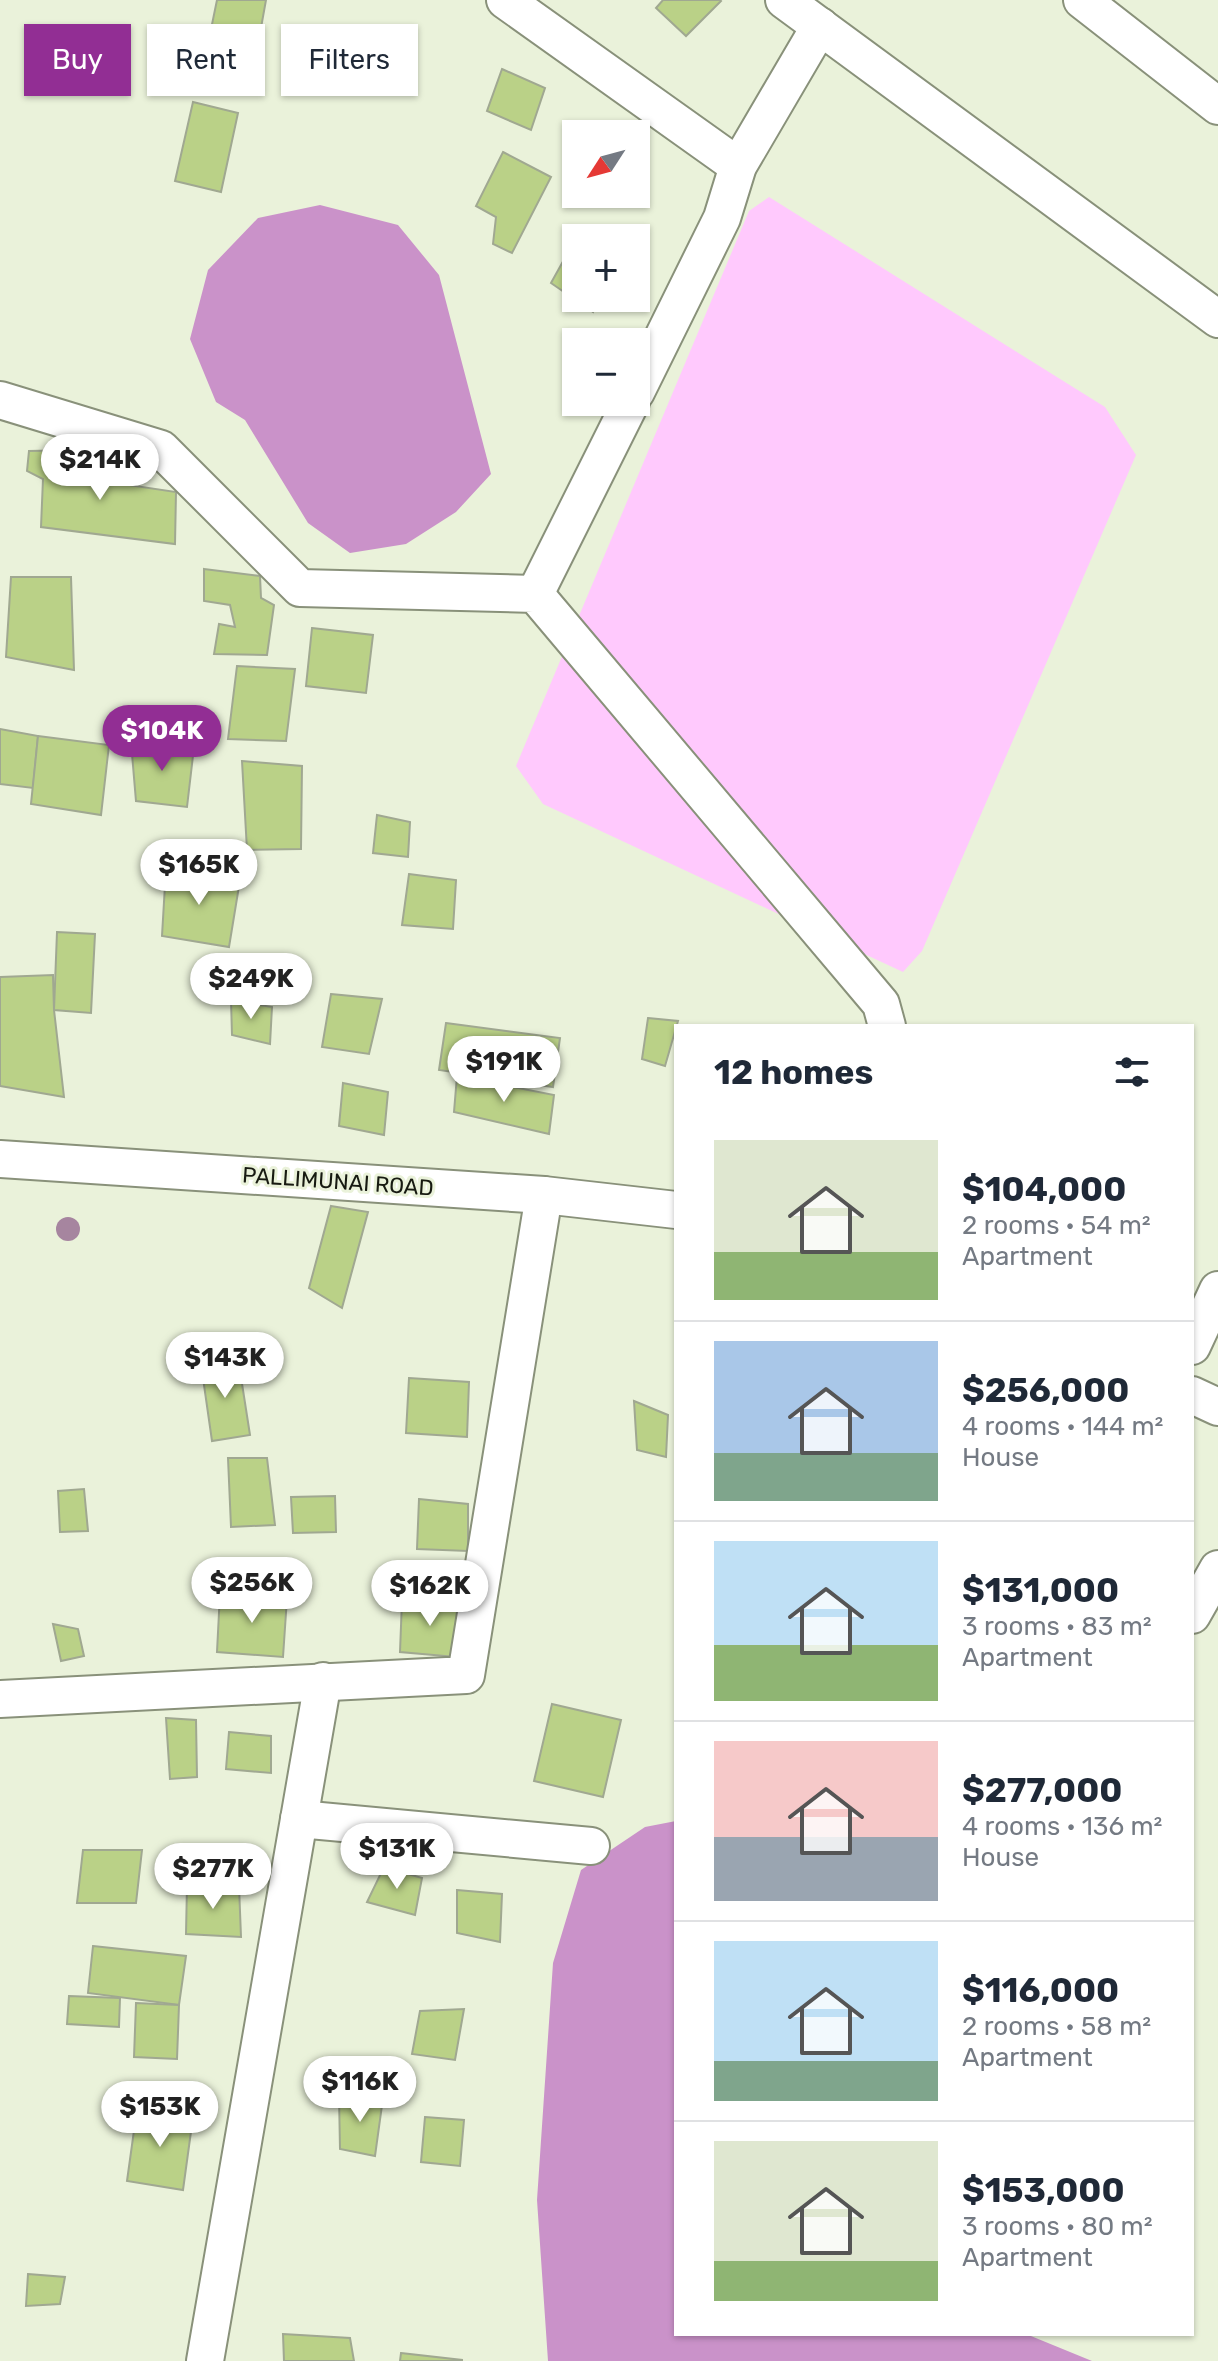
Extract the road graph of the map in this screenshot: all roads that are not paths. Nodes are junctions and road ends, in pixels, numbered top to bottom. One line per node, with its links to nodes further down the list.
1 (505, 0): 6 (street)
2 (784, 0): 4 (street)
3 (1082, 0): 5 (street)
4 (820, 26): 6 (street); 7 (street)
5 (1218, 106)
6 (738, 166): 8 (street)
7 (1218, 319)
8 (650, 364)
9 (0, 400): 11 (street)
10 (624, 416): 11 (street)
11 (535, 594): 12 (street)
12 (886, 1024)
13 (0, 1159): 14 (street, PALLIMUNAI ROAD)
14 (544, 1195): 15 (street, PALLIMUNAI ROAD); 22 (street)
15 (674, 1210)
16 (1218, 1290): 17 (street)
17 (1194, 1342)
18 (1194, 1396): 19 (street)
19 (1218, 1407)
20 (1218, 1569): 21 (street)
21 (1194, 1611)
22 (323, 1681): 23 (street); 24 (street)
23 (0, 1699)
24 (299, 1819): 25 (street); 26 (street)
25 (591, 1846)
26 (205, 2361)

